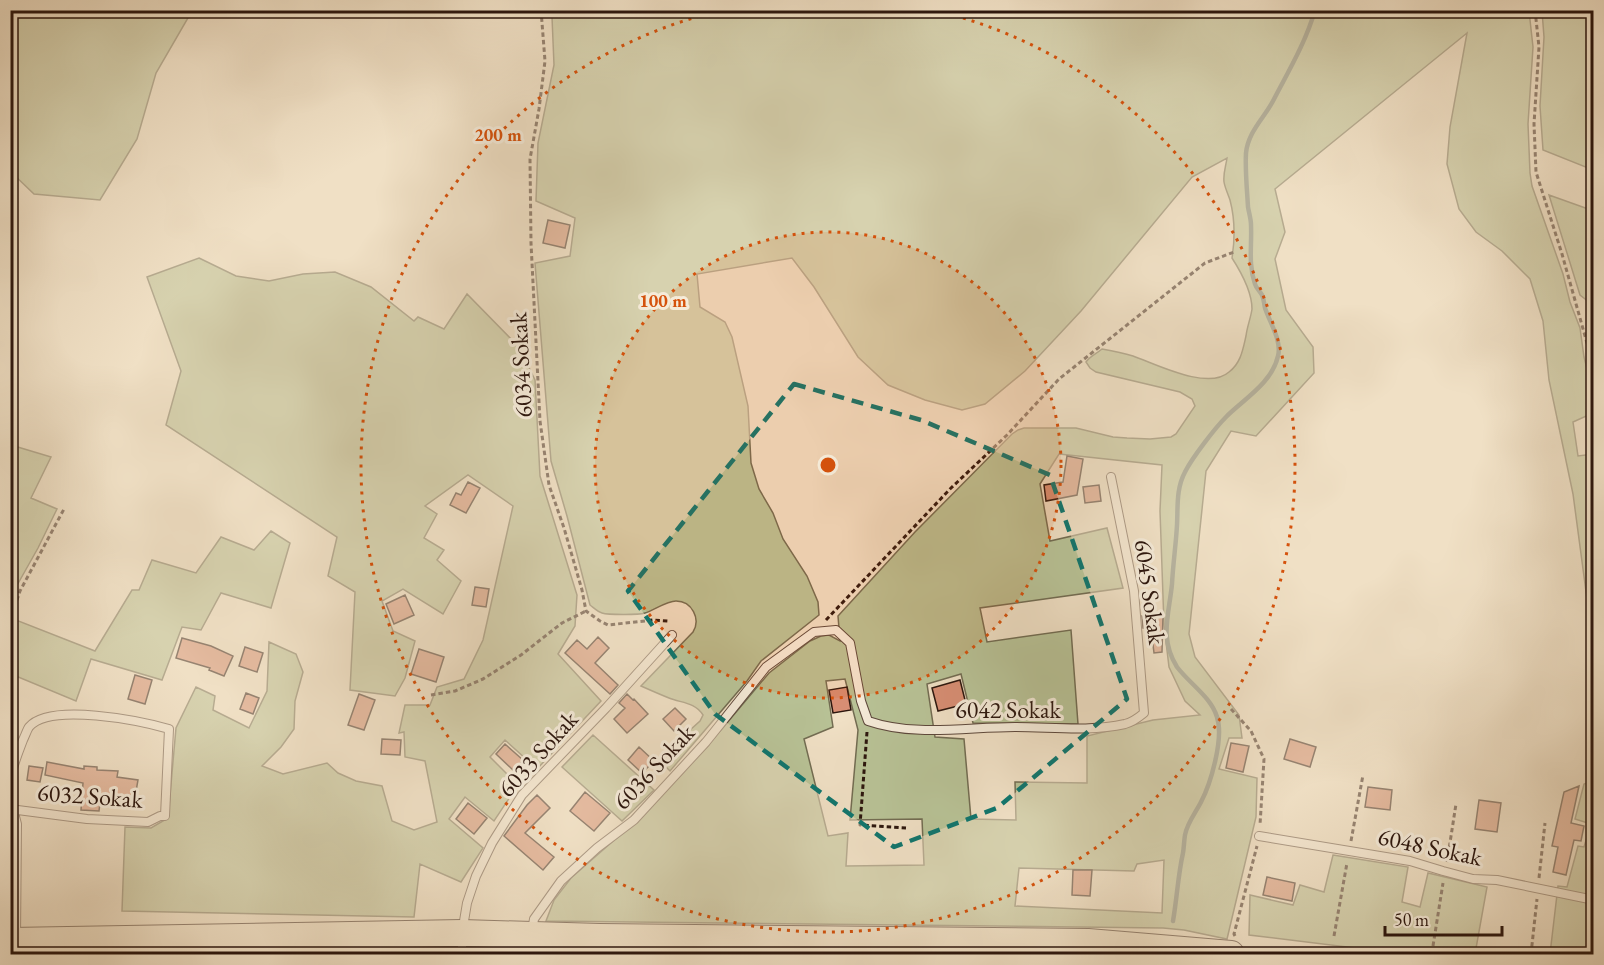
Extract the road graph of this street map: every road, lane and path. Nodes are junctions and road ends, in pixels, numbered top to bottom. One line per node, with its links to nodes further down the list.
1 (541, 10): 7 (path, 6034 Sokak)
2 (1535, 10): 4 (path)
3 (1234, 252): 8 (path)
4 (1593, 368)
5 (1111, 477): 12 (lane, 6045 Sokak)
6 (64, 509): 10 (path)
7 (586, 611): 9 (path); 11 (path)
8 (814, 632): 13 (lane); 20 (lane, 6036 Sokak)
9 (672, 635): 22 (lane, 6033 Sokak)
10 (10, 637)
11 (431, 695)
12 (1144, 712): 13 (lane, 6042 Sokak)
13 (868, 721): 17 (path)
14 (10, 780): 16 (lane, 6032 Sokak)
15 (10, 798): 16 (lane)
16 (13, 809): 21 (lane)
17 (906, 828)
18 (1258, 836): 19 (lane, 6048 Sokak)
19 (1593, 900)
20 (531, 935): 22 (main road); 23 (main road)
21 (13, 941): 22 (main road)
22 (462, 944)
23 (1231, 954)

